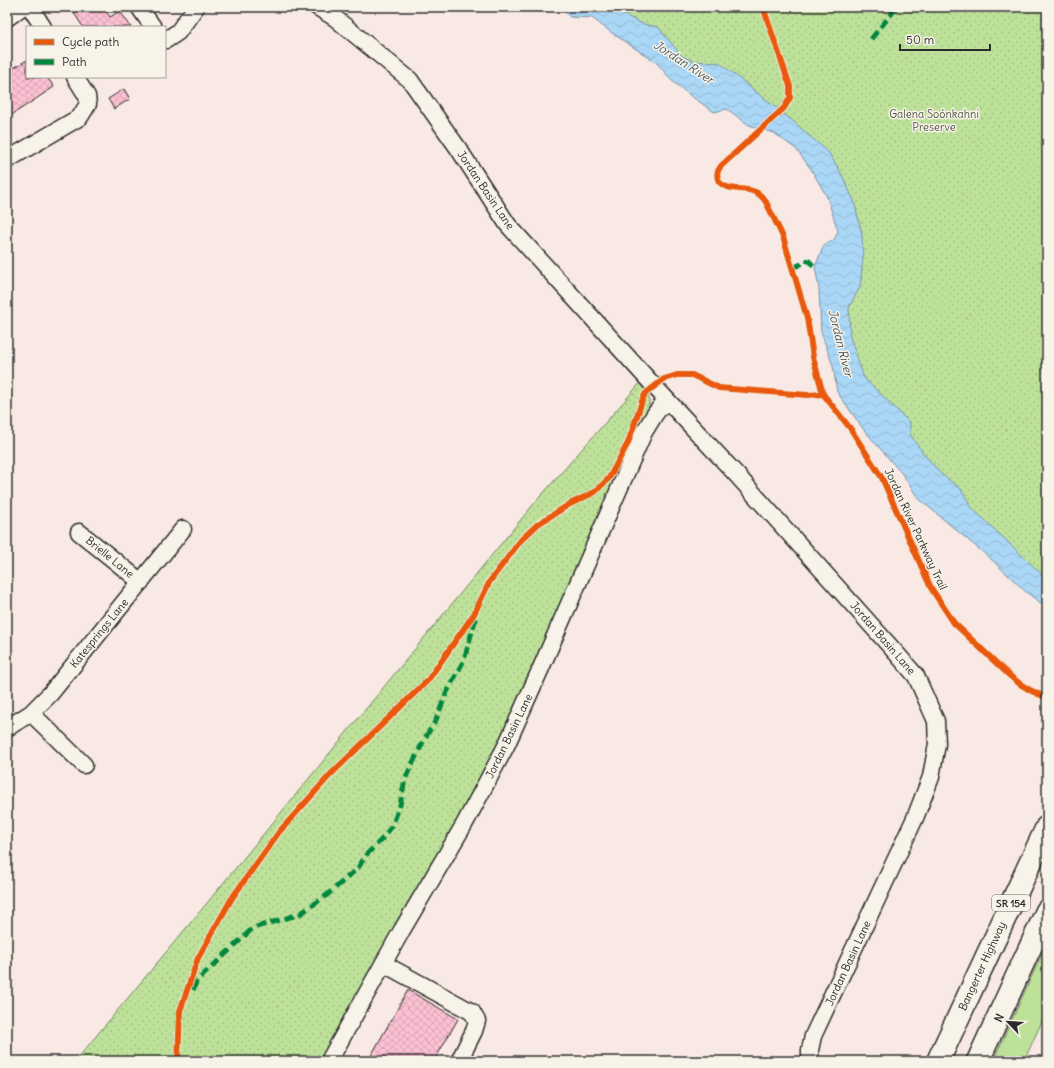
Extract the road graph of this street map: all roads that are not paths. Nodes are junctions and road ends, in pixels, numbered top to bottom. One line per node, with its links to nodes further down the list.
1 (22, 7): 6 (street)
2 (30, 7): 7 (street)
3 (139, 7): 8 (street)
4 (196, 7): 9 (street)
5 (317, 7): 12 (street, Jordan Basin Lane)
6 (7, 18)
7 (42, 26)
8 (152, 26)
9 (166, 40)
10 (76, 78): 11 (street)
11 (7, 160)
12 (666, 400): 21 (street, Jordan Basin Lane); 24 (street, Jordan Basin Lane)
13 (183, 529): 15 (street, Katesprings Lane)
14 (79, 532): 15 (street, Brielle Lane)
15 (141, 582): 16 (street, Katesprings Lane)
16 (31, 713): 17 (street, Katesprings Lane); 18 (street)
17 (7, 728)
18 (84, 765)
19 (1047, 827): 25 (highway, Bangerter Highway / SR 154)
20 (1047, 911): 26 (highway, SR 154)
21 (384, 964): 22 (street, Jordan Basin Lane); 23 (street)
22 (329, 1061)
23 (459, 1061)
24 (810, 1061)
25 (938, 1061)
26 (978, 1061)

